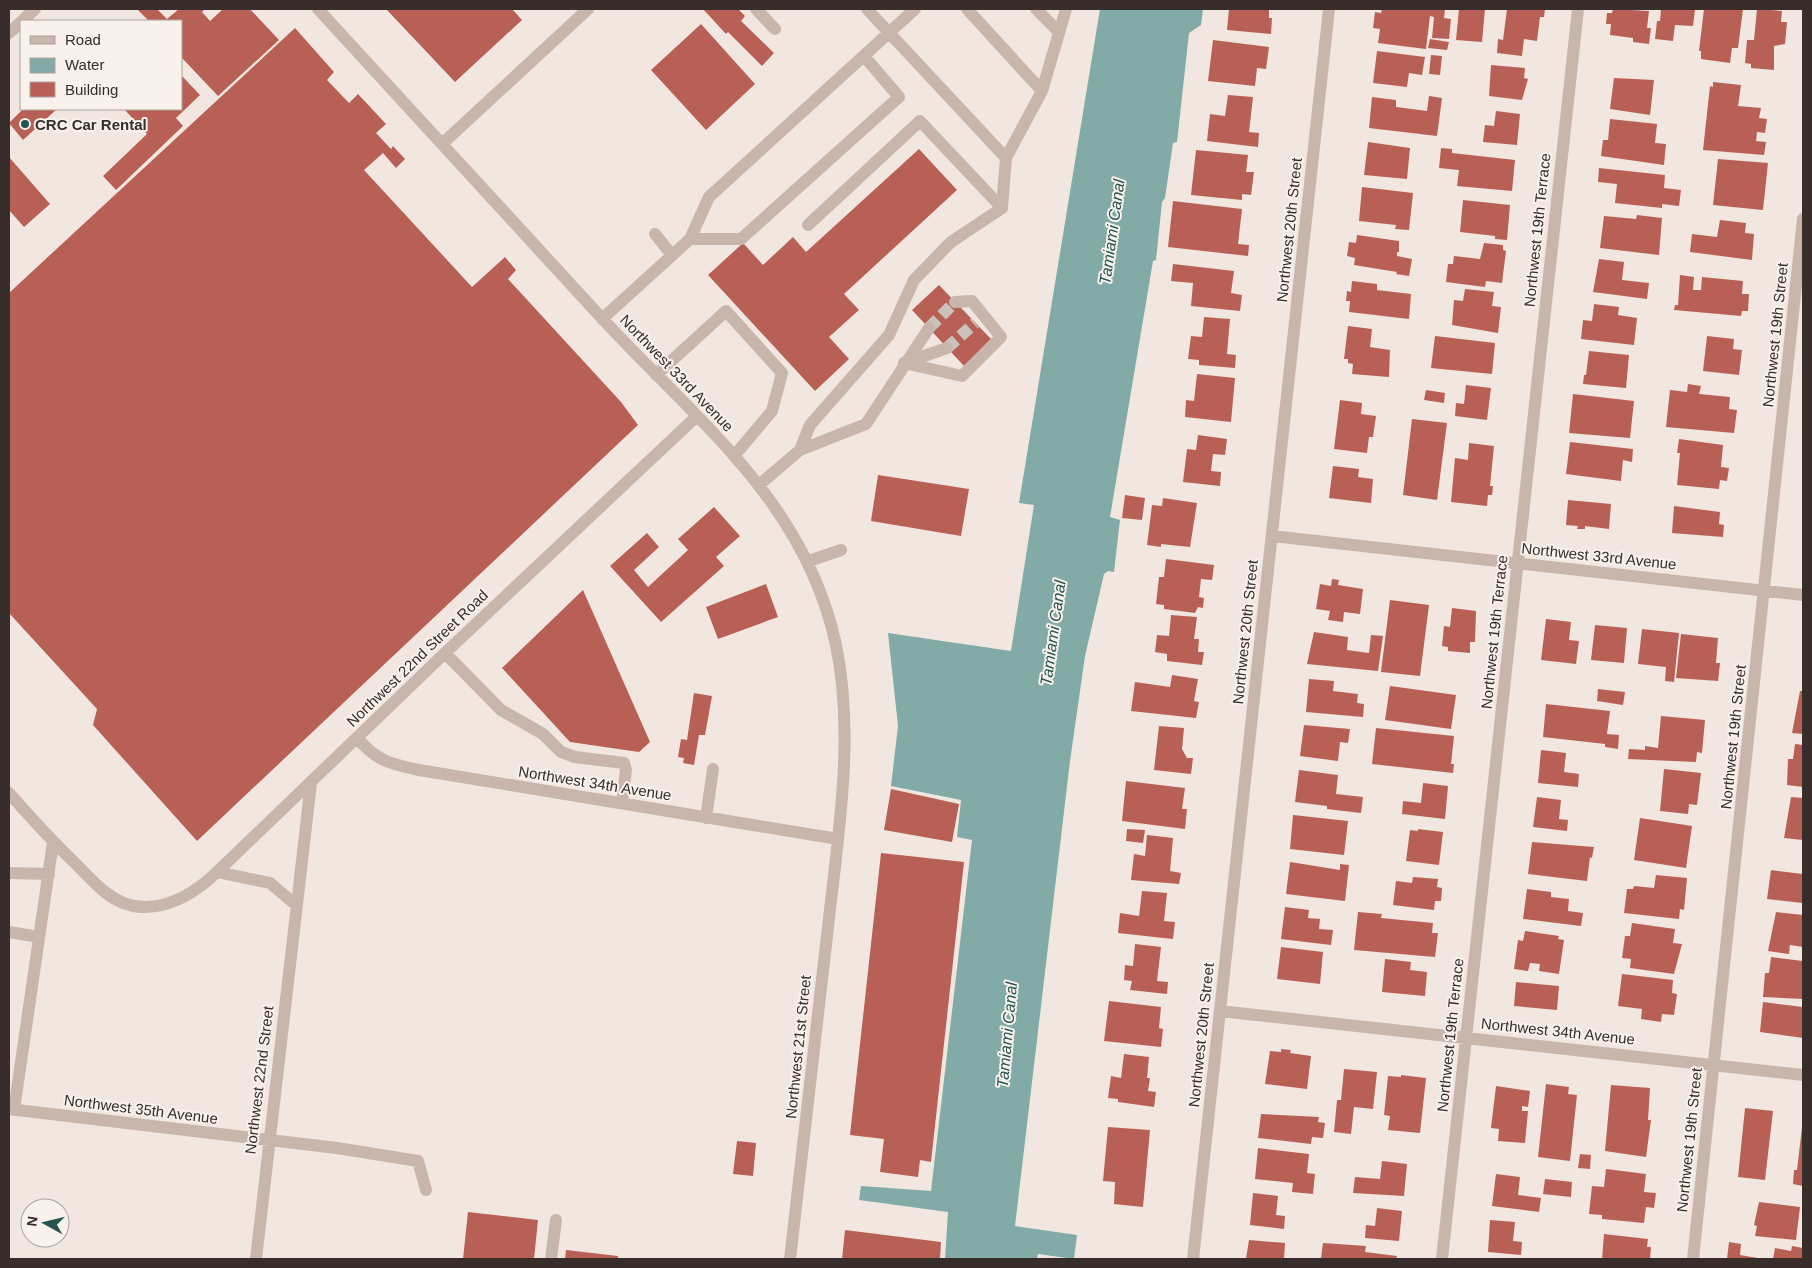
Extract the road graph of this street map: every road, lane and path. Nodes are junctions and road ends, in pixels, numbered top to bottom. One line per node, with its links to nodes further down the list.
1 (35, 9): 12 (street)
2 (318, 9): 20 (street, Northwest 33rd Avenue)
3 (588, 9): 20 (street)
4 (756, 9): 14 (street)
5 (867, 9): 17 (street)
6 (915, 9): 17 (street)
7 (967, 9): 19 (street)
8 (1036, 9): 15 (street)
9 (1066, 9): 15 (street)
10 (1329, 9): 38 (street, Northwest 20th Street)
11 (1578, 9): 41 (street, Northwest 19th Terrace)
12 (24, 20)
13 (20, 24): 16 (street)
14 (775, 29)
15 (1059, 32): 19 (street)
16 (9, 33)
17 (889, 33): 18 (street); 21 (street)
18 (864, 56): 26 (street); 26 (street)
19 (1042, 91): 21 (street)
20 (442, 144): 29 (street, Northwest 33rd Avenue)
21 (1006, 158): 22 (street)
22 (1002, 208): 24 (street); 35 (street)
23 (1803, 219): 42 (street, Northwest 19th Street)
24 (808, 225)
25 (654, 234): 27 (street)
26 (690, 239): 27 (street)
27 (672, 255): 29 (street)
28 (956, 302): 32 (street)
29 (602, 319): 33 (street, Northwest 33rd Avenue)
30 (929, 328): 32 (street)
31 (947, 348): 32 (street)
32 (904, 363): 35 (street)
33 (656, 375): 34 (street, Northwest 33rd Avenue); 36 (street)
34 (697, 416): 36 (street, Northwest 33rd Avenue); 44 (street, Northwest 22nd Street Road)
35 (800, 450): 37 (street)
36 (734, 456): 37 (street, Northwest 33rd Avenue)
37 (759, 485): 40 (street, Northwest 33rd Avenue)
38 (1272, 536): 41 (street, Northwest 33rd Avenue); 59 (street, Northwest 20th Street)
39 (841, 550): 40 (street)
40 (809, 561): 51 (street, Northwest 33rd Avenue)
41 (1518, 564): 42 (street, Northwest 33rd Avenue); 60 (street, Northwest 19th Terrace)
42 (1765, 591): 43 (street, Northwest 33rd Avenue); 61 (street, Northwest 19th Street)
43 (1803, 595)
44 (445, 653): 45 (street, Northwest 22nd Street Road); 49 (street)
45 (357, 738): 47 (street, Northwest 22nd Street Road); 49 (street, Northwest 34th Avenue)
46 (713, 769): 50 (street)
47 (311, 783): 53 (street, Northwest 22nd Street Road); 56 (street, Northwest 22nd Street)
48 (9, 793): 52 (street)
49 (622, 803): 50 (street, Northwest 34th Avenue)
50 (706, 818): 51 (street, Northwest 34th Avenue)
51 (838, 839): 69 (street, Northwest 21st Street)
52 (54, 842): 53 (street, Northwest 22nd Street Road); 55 (street)
53 (217, 872): 56 (street)
54 (9, 873): 55 (street)
55 (49, 874): 58 (street)
56 (296, 905): 64 (street, Northwest 22nd Street)
57 (9, 932): 58 (street)
58 (39, 937): 63 (street)
59 (1220, 1011): 60 (street, Northwest 34th Avenue); 70 (street, Northwest 20th Street)
60 (1466, 1037): 61 (street, Northwest 34th Avenue); 71 (street, Northwest 19th Terrace)
61 (1714, 1064): 62 (street, Northwest 34th Avenue); 72 (street, Northwest 19th Street)
62 (1803, 1075)
63 (11, 1110): 64 (street, Northwest 35th Avenue)
64 (268, 1140): 65 (street, Northwest 35th Avenue); 67 (street, Northwest 22nd Street)
65 (426, 1190)
66 (556, 1220): 68 (street)
67 (256, 1259)
68 (552, 1259)
69 (790, 1259)
70 (1193, 1259)
71 (1442, 1259)
72 (1692, 1259)

